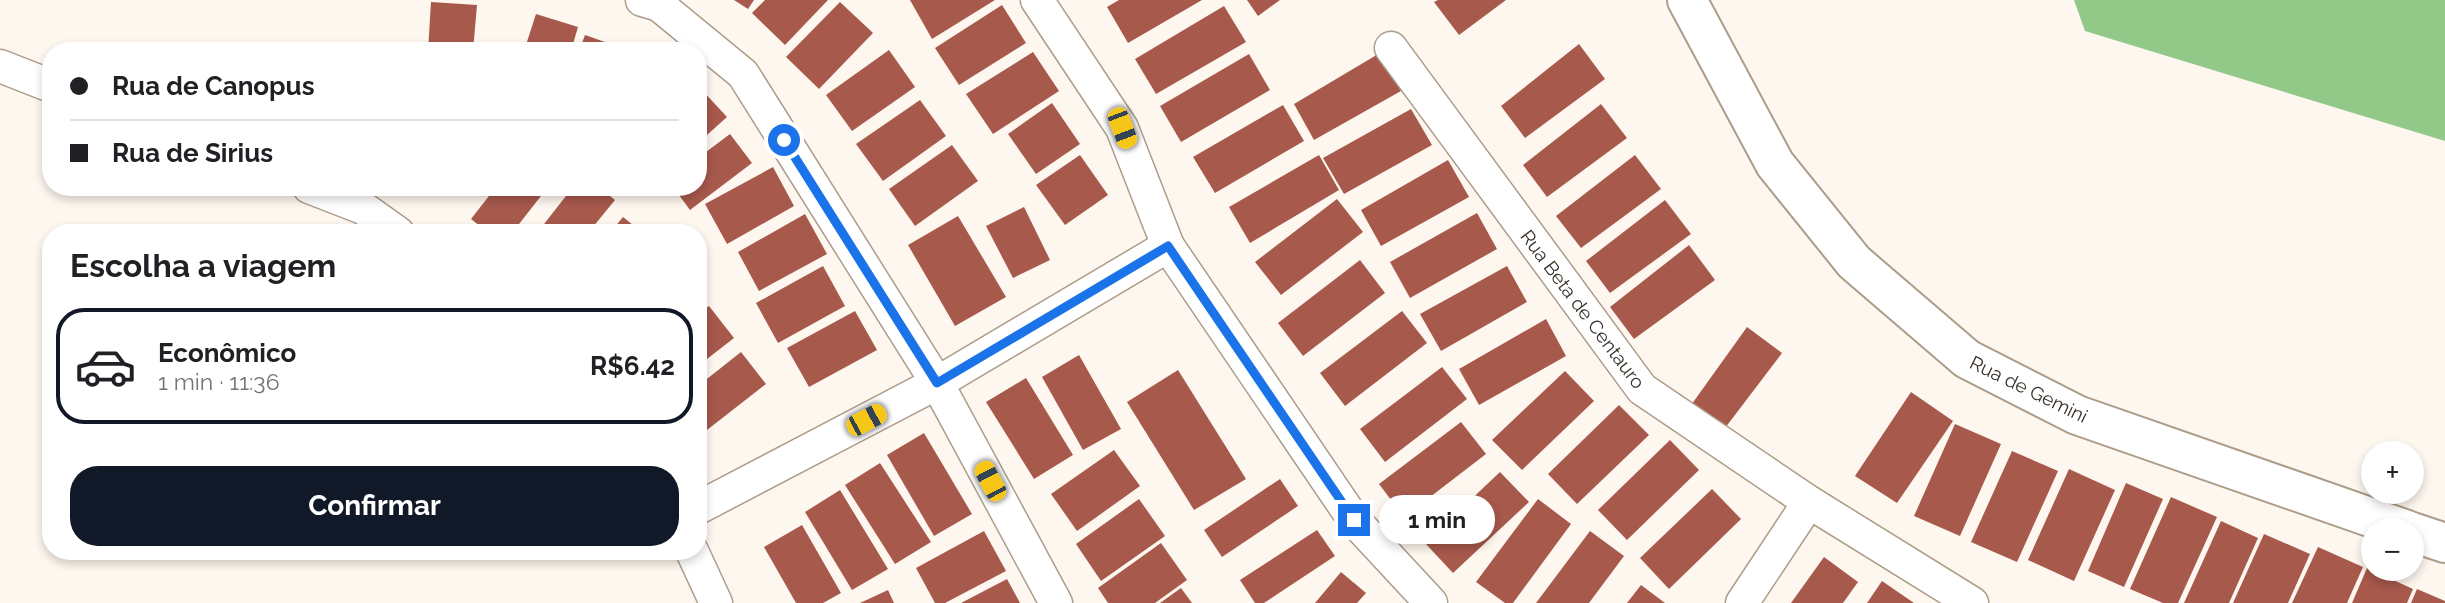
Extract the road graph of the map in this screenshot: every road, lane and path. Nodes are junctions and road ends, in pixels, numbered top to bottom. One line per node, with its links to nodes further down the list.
1 (642, 0): 4 (street)
2 (1037, 0): 11 (street)
3 (1687, 0): 15 (street, Rua de Gemini)
4 (704, 42)
5 (707, 44): 12 (street)
6 (1391, 48): 13 (street, Rua Beta de Centauro)
7 (0, 66): 8 (street)
8 (42, 82)
9 (332, 196): 10 (street)
10 (385, 224)
11 (1168, 246): 12 (street); 21 (street)
12 (937, 383): 14 (street); 20 (street)
13 (1809, 502): 22 (street); 23 (street, Rua Beta de Centauro)
14 (707, 503)
15 (2372, 518)
16 (2424, 536): 17 (street, Rua de Gemini)
17 (2445, 543)
18 (696, 560): 19 (street)
19 (716, 603)
20 (1056, 603)
21 (1431, 603)
22 (1742, 603)
23 (1972, 603)

